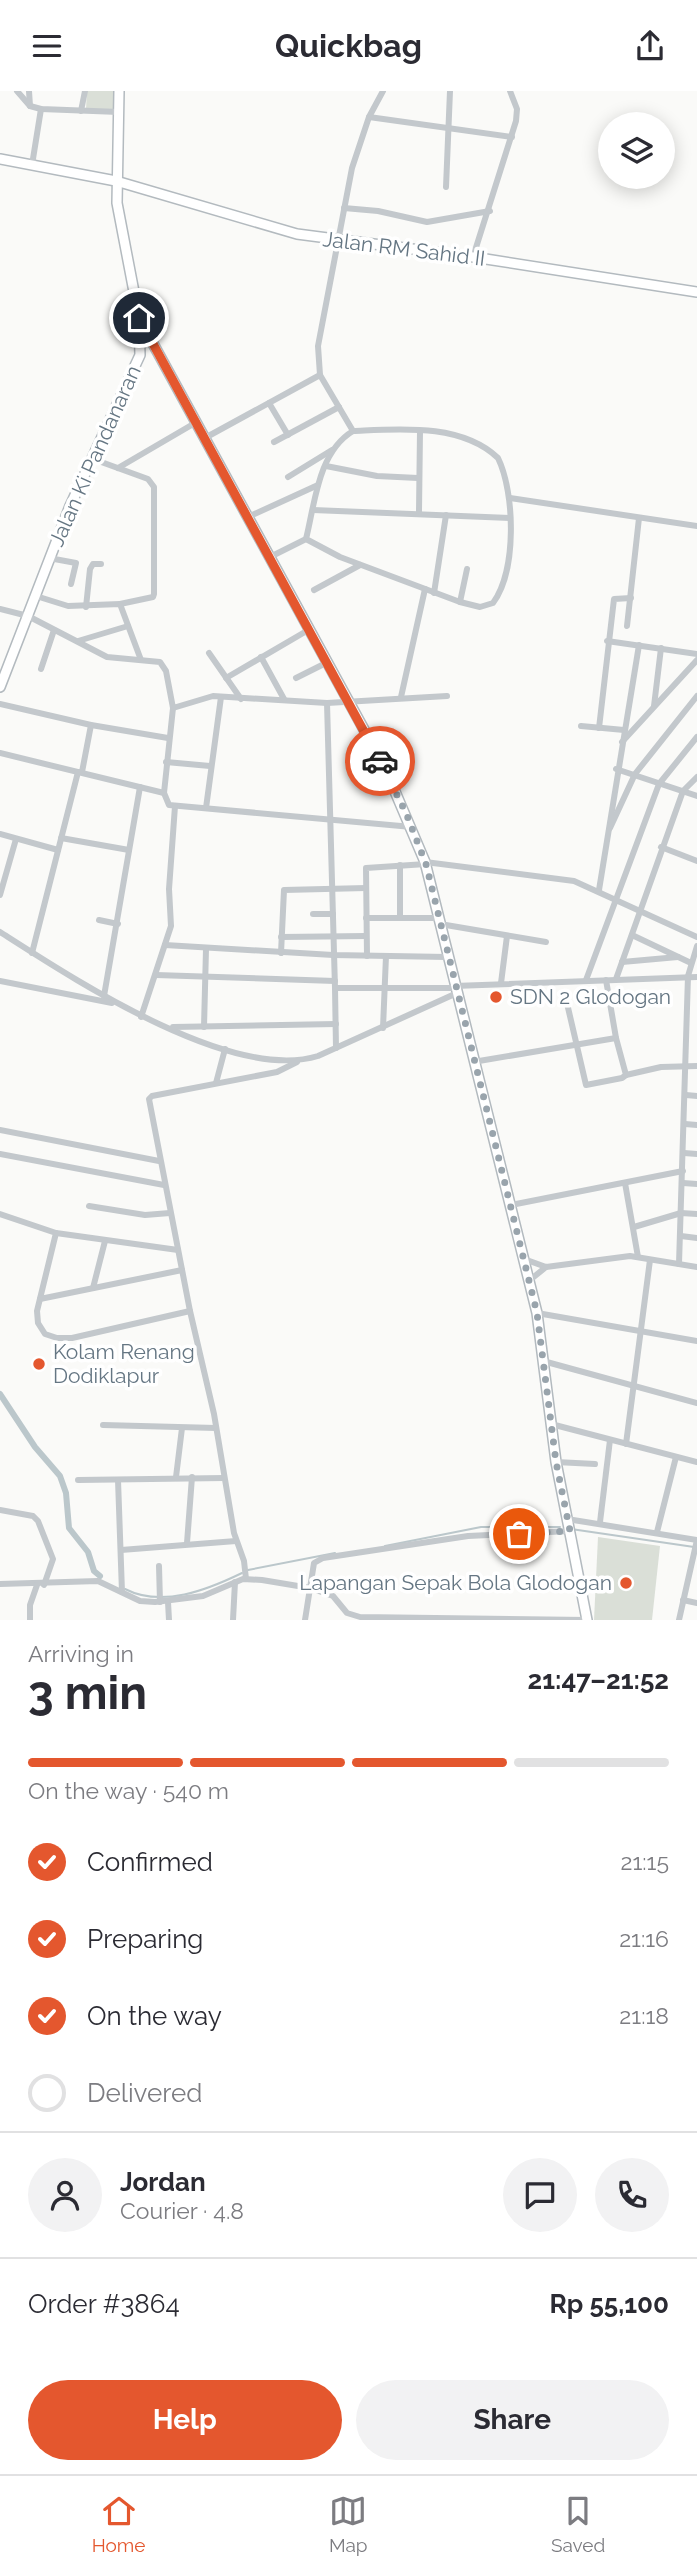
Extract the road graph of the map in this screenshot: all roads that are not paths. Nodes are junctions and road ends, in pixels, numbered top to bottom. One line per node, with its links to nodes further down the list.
1 (16, 91): 8 (street)
2 (29, 91): 8 (street)
3 (85, 91): 10 (street)
4 (119, 91): 11 (street, Jalan Ki Pandanaran)
5 (383, 91): 12 (street)
6 (450, 91): 13 (street)
7 (510, 91): 14 (street)
8 (30, 106): 9 (street)
9 (41, 109): 10 (street); 16 (street)
10 (81, 111): 11 (street)
11 (119, 112): 17 (street, Jalan Ki Pandanaran)
12 (369, 117): 13 (street); 19 (street)
13 (449, 129): 14 (street); 18 (street)
14 (512, 137): 20 (street)
15 (0, 159): 16 (street, Jalan RM Sahid II)
16 (32, 165): 17 (street, Jalan RM Sahid II)
17 (116, 184): 21 (street, Jalan RM Sahid II); 24 (street, Jalan Ki Pandanaran)
18 (446, 187)
19 (344, 208): 20 (street); 21 (street)
20 (490, 211): 22 (street)
21 (338, 241): 22 (street, Jalan RM Sahid II); 27 (street)
22 (474, 257): 23 (street, Jalan RM Sahid II)
23 (697, 292)
24 (139, 318): 25 (street); 26 (street, Jalan Ki Pandanaran)
25 (159, 351): 26 (street); 30 (street)
26 (140, 355): 37 (street, Jalan Ki Pandanaran)
27 (320, 375): 28 (street); 29 (street)
28 (269, 403): 33 (street); 34 (street)
29 (339, 407): 31 (street); 33 (street)
30 (195, 423): 34 (street); 39 (street)
31 (353, 431): 32 (street); 36 (street)
32 (420, 431): 41 (street); 43 (street)
33 (288, 435): 35 (street)
34 (203, 439): 47 (street)
35 (274, 442)
36 (332, 450): 38 (street); 40 (street)
37 (93, 459): 39 (street); 53 (street, Jalan Ki Pandanaran)
38 (326, 466): 41 (street); 42 (street)
39 (118, 468): 64 (street)
40 (288, 477)
41 (418, 478): 45 (street)
42 (318, 485): 44 (street); 47 (street)
43 (510, 498): 48 (street); 49 (street)
44 (313, 510): 45 (street); 51 (street)
45 (419, 512): 46 (street)
46 (446, 515): 48 (street); 60 (street)
47 (248, 517): 52 (street)
48 (510, 518): 63 (street)
49 (639, 518): 50 (street); 62 (street)
50 (697, 526)
51 (306, 539): 52 (street); 55 (street)
52 (270, 557): 70 (street)
53 (49, 558): 57 (street); 61 (street, Jalan Ki Pandanaran)
54 (100, 564): 65 (street)
55 (360, 565): 58 (street); 59 (street)
56 (467, 569): 63 (street)
57 (71, 585)
58 (425, 589): 60 (street); 89 (street)
59 (314, 590)
60 (434, 593): 63 (street)
61 (36, 596): 65 (street); 67 (street, Jalan Ki Pandanaran)
62 (631, 598): 69 (street); 73 (street)
63 (460, 602)
64 (120, 604): 65 (street); 68 (street)
65 (86, 607)
66 (0, 608): 67 (street)
67 (28, 616): 71 (street); 85 (street, Jalan Ki Pandanaran)
68 (128, 627): 72 (street); 79 (street)
69 (627, 627)
70 (310, 629): 78 (street); 81 (street)
71 (54, 630): 72 (street); 82 (street)
72 (78, 641): 79 (street)
73 (607, 641): 74 (street); 99 (street)
74 (639, 645): 75 (street); 100 (street)
75 (661, 648): 77 (street); 95 (street)
76 (209, 653): 83 (street)
77 (697, 654)
78 (261, 657): 83 (street); 91 (street)
79 (141, 660): 96 (street)
80 (697, 660): 95 (street)
81 (328, 662): 84 (street); 92 (street)
82 (41, 669)
83 (226, 678): 90 (street)
84 (296, 678)
85 (0, 687)
86 (447, 696): 89 (street)
87 (697, 696): 109 (street)
88 (221, 697): 90 (street); 96 (street); 106 (street)
89 (401, 697): 92 (street)
90 (241, 699): 91 (street)
91 (284, 699): 93 (street)
92 (346, 701): 93 (street); 119 (street)
93 (327, 703): 118 (street)
94 (0, 704): 97 (street)
95 (654, 706): 103 (street)
96 (173, 708): 101 (street)
97 (91, 726): 101 (street); 108 (street)
98 (581, 726): 99 (street)
99 (599, 728): 100 (street)
100 (624, 730): 103 (street)
101 (168, 737): 105 (street)
102 (697, 737): 111 (street)
103 (621, 743): 107 (street)
104 (0, 753): 108 (street)
105 (166, 762): 106 (street); 114 (street)
106 (210, 765): 117 (street)
107 (616, 769): 109 (street); 121 (street)
108 (80, 772): 112 (street); 122 (street)
109 (635, 774): 111 (street); 121 (street)
110 (697, 777): 113 (street)
111 (659, 784): 113 (street); 134 (street)
112 (140, 787): 114 (street); 126 (street)
113 (683, 791): 115 (street); 124 (street)
114 (164, 793): 116 (street)
115 (697, 796)
116 (175, 806): 117 (street); 151 (street)
117 (206, 808): 118 (street)
118 (328, 820): 119 (street); 130 (street)
119 (412, 827): 128 (street)
120 (0, 834): 123 (street)
121 (607, 835): 132 (street)
122 (61, 838): 125 (street); 126 (street)
123 (16, 839): 125 (street); 133 (street)
124 (662, 847): 127 (street); 135 (street)
125 (58, 850): 154 (street)
126 (129, 850): 142 (street)
127 (697, 861)
128 (425, 863): 129 (street); 132 (street); 141 (street)
129 (400, 865): 131 (street); 139 (street)
130 (332, 887): 131 (street); 137 (street); 147 (street)
131 (366, 888): 138 (street)
132 (599, 890): 134 (street)
133 (0, 895)
134 (615, 900): 135 (street); 168 (street)
135 (639, 911): 144 (street); 149 (street)
136 (313, 914): 137 (street)
137 (333, 914): 148 (street)
138 (366, 918): 139 (street); 145 (street)
139 (400, 918): 141 (street)
140 (99, 920): 142 (street)
141 (439, 921): 146 (street); 159 (street)
142 (118, 924): 175 (street)
143 (0, 932): 154 (street)
144 (632, 935): 160 (street); 161 (street)
145 (366, 936): 148 (street); 157 (street)
146 (507, 936): 150 (street); 171 (street)
147 (281, 937): 148 (street); 155 (street)
148 (333, 937): 156 (street)
149 (697, 937)
150 (546, 941)
151 (165, 945): 153 (street); 163 (street)
152 (697, 946): 162 (street)
153 (206, 949): 155 (street); 165 (street)
154 (32, 953): 175 (street)
155 (281, 953): 156 (street)
156 (333, 955): 157 (street); 172 (street)
157 (366, 956): 158 (street)
158 (386, 956): 159 (street); 173 (street)
159 (447, 957): 174 (street)
160 (678, 957): 161 (street); 162 (street)
161 (622, 962): 167 (street)
162 (691, 963): 164 (street)
163 (156, 975): 165 (street); 178 (street)
164 (688, 976): 166 (street); 167 (street); 189 (street)
165 (205, 977): 172 (street); 181 (street)
166 (697, 977)
167 (616, 979): 169 (street)
168 (586, 980): 169 (street); 171 (street)
169 (606, 980): 183 (street)
170 (0, 981): 177 (street)
171 (502, 983): 174 (street)
172 (335, 985): 173 (street); 179 (street)
173 (385, 989): 174 (street); 182 (street)
174 (455, 989): 182 (street); 188 (street)
175 (104, 996): 177 (street)
176 (566, 999): 184 (street)
177 (117, 1004): 178 (street)
178 (141, 1017): 180 (street)
179 (336, 1024): 181 (street); 185 (street)
180 (171, 1027): 181 (street); 186 (street)
181 (204, 1027)
182 (383, 1028): 185 (street)
183 (615, 1038): 184 (street); 191 (street)
184 (577, 1043): 188 (street); 191 (street)
185 (336, 1048): 187 (street)
186 (225, 1049): 187 (street); 192 (street)
187 (298, 1062): 192 (street)
188 (473, 1062): 207 (street)
189 (687, 1065): 190 (street); 191 (street); 193 (street)
190 (697, 1066)
191 (626, 1075)
192 (216, 1083): 201 (street)
193 (686, 1095): 194 (street); 195 (street)
194 (697, 1096)
195 (685, 1124): 196 (street); 198 (street)
196 (697, 1125)
197 (0, 1131): 201 (street)
198 (684, 1153): 200 (street); 202 (street)
199 (0, 1154): 206 (street)
200 (697, 1154)
201 (159, 1161): 206 (street)
202 (683, 1171): 203 (street); 204 (street)
203 (625, 1183): 207 (street); 213 (street)
204 (682, 1183): 205 (street); 210 (street)
205 (697, 1184)
206 (164, 1185): 209 (street)
207 (511, 1205): 220 (street)
208 (89, 1206): 209 (street)
209 (170, 1213): 218 (street)
210 (681, 1213): 211 (street); 213 (street); 215 (street)
211 (697, 1214)
212 (0, 1215): 214 (street)
213 (634, 1227): 219 (street)
214 (56, 1233): 217 (street); 228 (street)
215 (681, 1236): 216 (street); 222 (street)
216 (697, 1238)
217 (105, 1241): 218 (street); 227 (street)
218 (177, 1250): 225 (street)
219 (638, 1257): 221 (street); 223 (street)
220 (524, 1259): 223 (street); 226 (street)
221 (650, 1260): 222 (street); 231 (street)
222 (679, 1264): 224 (street)
223 (546, 1266): 226 (street)
224 (697, 1267)
225 (182, 1270): 227 (street); 229 (street)
226 (530, 1280): 230 (street)
227 (93, 1288): 228 (street)
228 (40, 1299): 229 (street)
229 (190, 1311): 239 (street)
230 (537, 1313): 231 (street); 233 (street)
231 (641, 1331): 232 (street); 234 (street)
232 (697, 1341)
233 (543, 1361): 234 (street); 237 (street)
234 (633, 1386): 235 (street); 241 (street)
235 (697, 1403)
236 (103, 1425): 238 (street)
237 (551, 1425): 240 (street); 244 (street)
238 (182, 1428): 239 (street); 246 (street)
239 (216, 1428): 248 (street)
240 (610, 1440): 241 (street); 252 (street)
241 (626, 1444): 242 (street)
242 (676, 1457): 243 (street); 254 (street)
243 (697, 1461)
244 (556, 1462): 245 (street); 253 (street)
245 (595, 1464)
246 (176, 1477): 247 (street); 249 (street)
247 (192, 1477): 248 (street); 257 (street)
248 (224, 1478): 255 (street)
249 (118, 1480): 250 (street); 258 (street)
250 (78, 1481)
251 (0, 1510): 263 (street)
252 (600, 1523): 253 (street); 254 (street)
253 (569, 1526): 265 (street); 274 (street)
254 (657, 1532): 256 (street)
255 (236, 1541): 257 (street); 260 (street)
256 (696, 1541): 267 (street)
257 (187, 1543): 258 (street)
258 (121, 1550): 264 (street)
259 (159, 1566): 266 (street)
260 (246, 1579): 261 (street); 265 (street)
261 (235, 1582): 266 (street); 272 (street)
262 (0, 1584): 263 (street)
263 (35, 1585): 264 (street); 270 (street)
264 (122, 1587): 266 (street)
265 (310, 1588): 269 (street); 273 (street)
266 (162, 1600): 271 (street)
267 (683, 1601): 268 (street); 275 (street)
268 (697, 1603)
269 (458, 1619): 274 (street)
270 (30, 1620)
271 (169, 1620)
272 (233, 1620)
273 (305, 1620)
274 (587, 1620)
275 (679, 1620)

